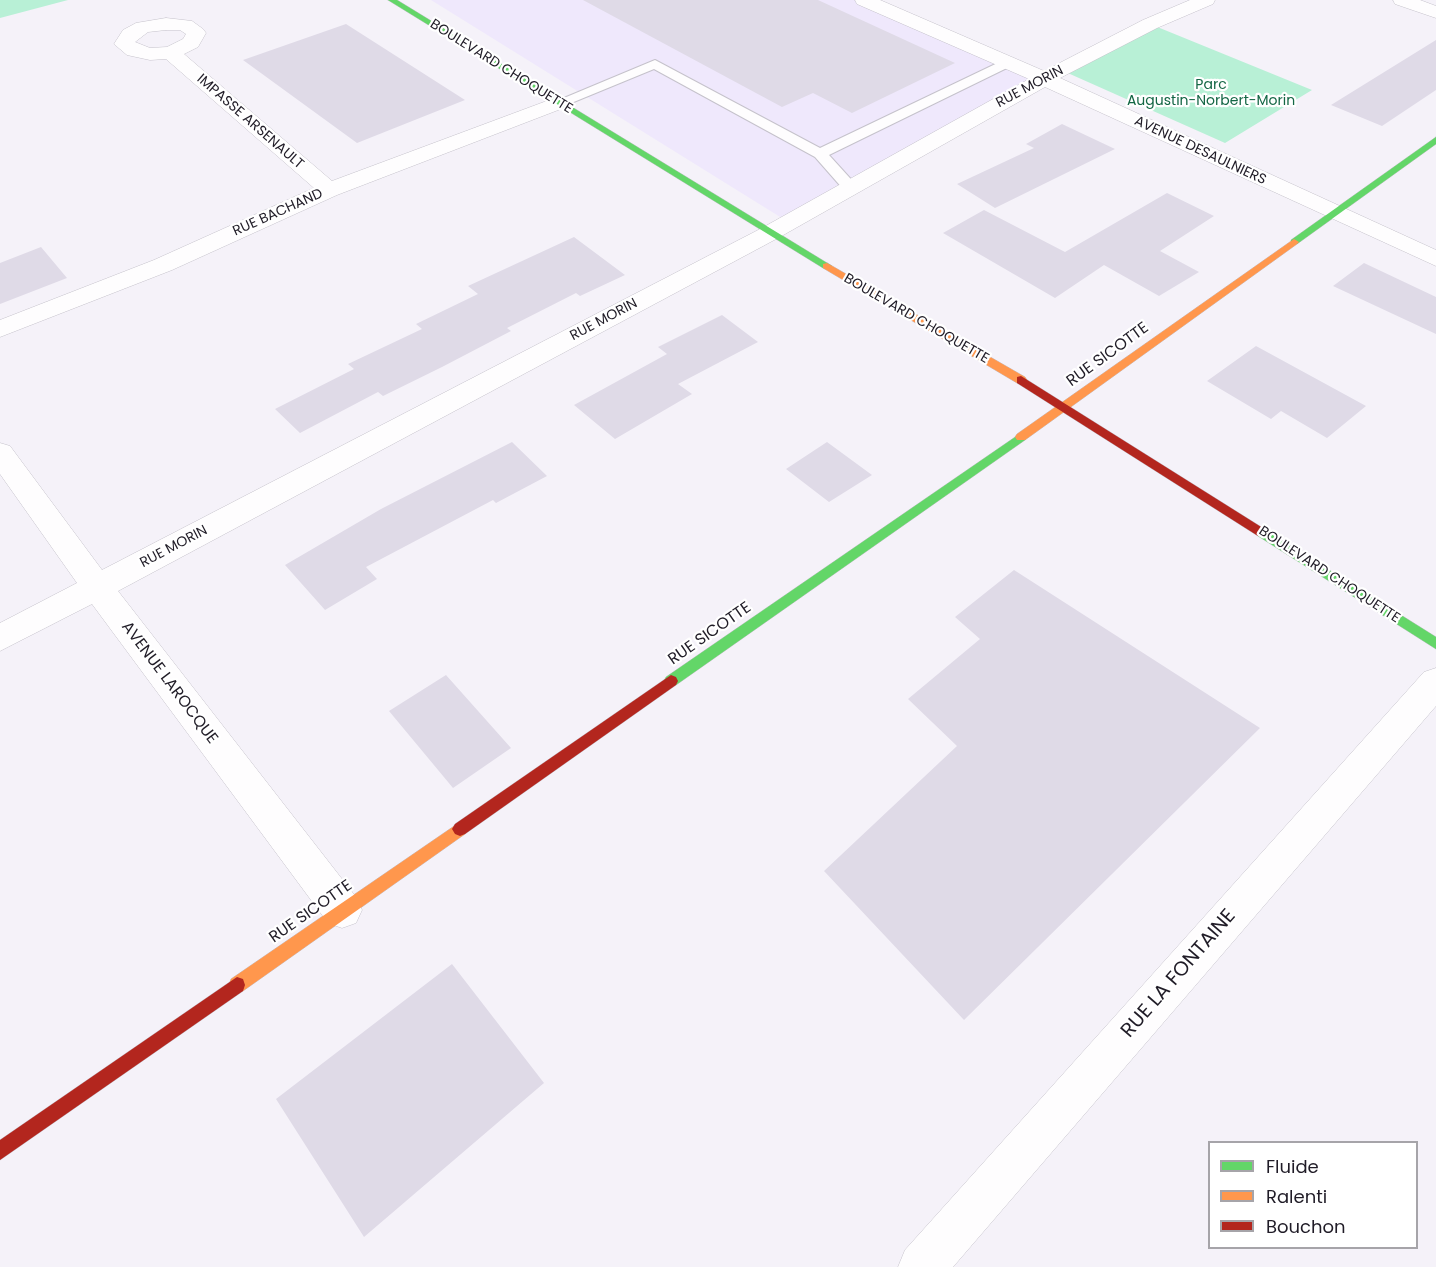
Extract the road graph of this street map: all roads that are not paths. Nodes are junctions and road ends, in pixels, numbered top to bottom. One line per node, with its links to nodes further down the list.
1 (392, 0): 9 (street, BOULEVARD CHOQUETTE)
2 (864, 0): 7 (street, AVENUE DESAULNIERS)
3 (1206, 0): 8 (street, RUE MORIN)
4 (1402, 0): 5 (street)
5 (1436, 12)
6 (171, 53): 13 (street, IMPASSE ARSENAULT)
7 (1008, 62): 8 (street, AVENUE DESAULNIERS); 11 (lane)
8 (1044, 79): 12 (street, RUE MORIN); 14 (street, AVENUE DESAULNIERS)
9 (559, 103): 11 (lane); 13 (street, RUE BACHAND); 15 (street, BOULEVARD CHOQUETTE)
10 (1436, 140): 14 (street, RUE SICOTTE)
11 (819, 154): 12 (lane)
12 (850, 187): 15 (street, RUE MORIN)
13 (330, 190): 17 (street, RUE BACHAND)
14 (1335, 213): 16 (street, AVENUE DESAULNIERS); 18 (street, RUE SICOTTE)
15 (770, 233): 18 (street, BOULEVARD CHOQUETTE); 20 (street, RUE MORIN)
16 (1436, 259)
17 (0, 329)
18 (1065, 406): 22 (street, BOULEVARD CHOQUETTE); 24 (street, RUE SICOTTE)
19 (0, 453): 20 (street, AVENUE LAROCQUE)
20 (97, 587): 21 (street, RUE MORIN); 24 (street, AVENUE LAROCQUE)
21 (0, 638)
22 (1436, 644)
23 (1436, 682): 26 (street, RUE LA FONTAINE)
24 (342, 910): 25 (street, RUE SICOTTE)
25 (0, 1151)
26 (922, 1267)

